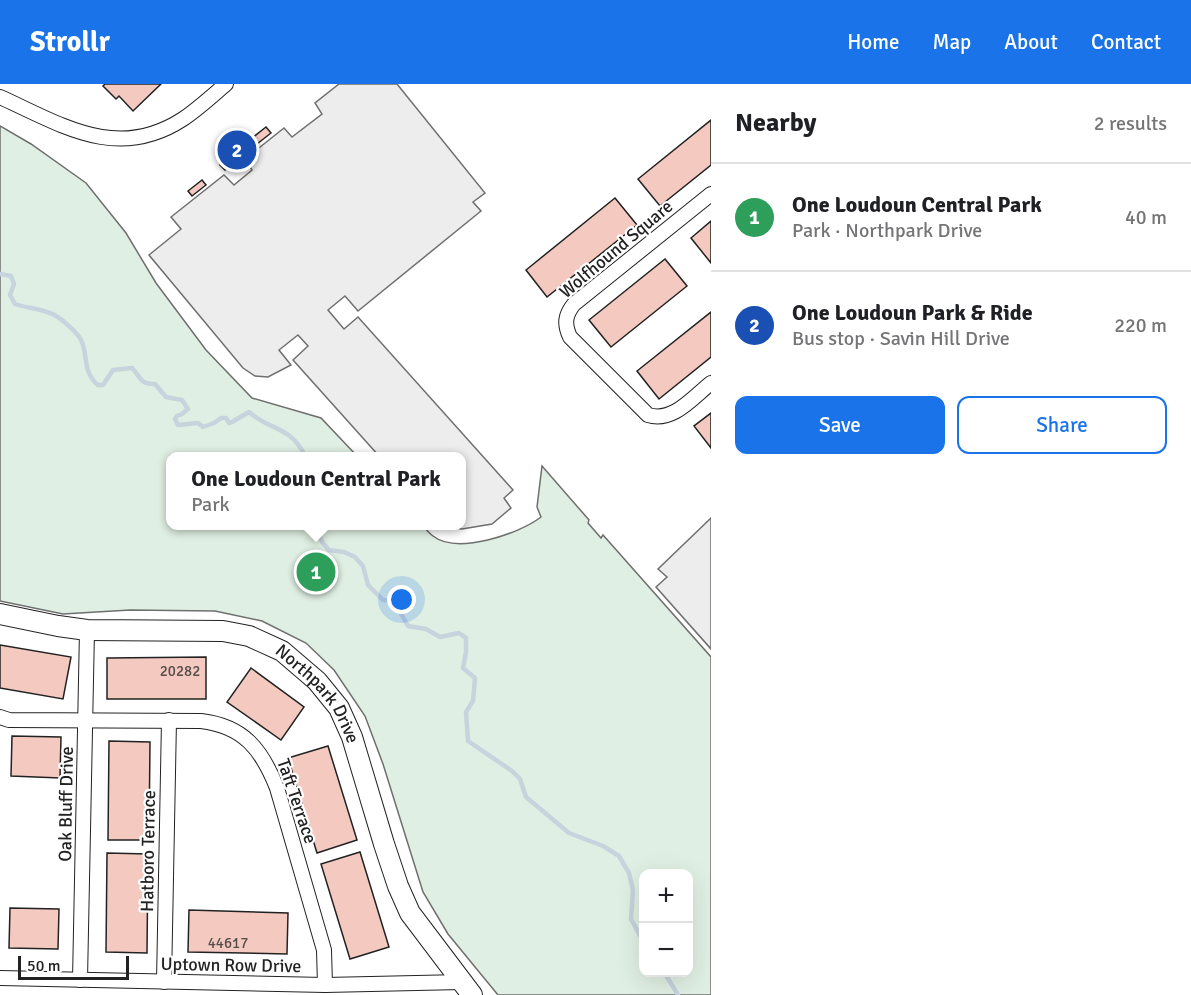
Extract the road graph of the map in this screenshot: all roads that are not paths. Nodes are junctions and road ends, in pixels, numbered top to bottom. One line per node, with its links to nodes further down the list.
1 (226, 84): 2 (street)
2 (0, 97)
3 (711, 194): 4 (street, Wolfhound Square)
4 (711, 383)
5 (0, 614): 6 (street, Northpark Drive)
6 (87, 630): 9 (street, Oak Bluff Drive); 14 (street, Northpark Drive)
7 (0, 717): 9 (street, Taft Terrace)
8 (169, 720): 9 (street, Taft Terrace); 12 (street, Hatboro Terrace); 13 (street, Taft Terrace)
9 (87, 721): 11 (street, Oak Bluff Drive)
10 (0, 978): 11 (street, Uptown Row Drive)
11 (80, 980): 12 (street, Uptown Row Drive)
12 (164, 982): 13 (street, Uptown Row Drive)
13 (325, 985): 14 (street, Uptown Row Drive)
14 (467, 988)

